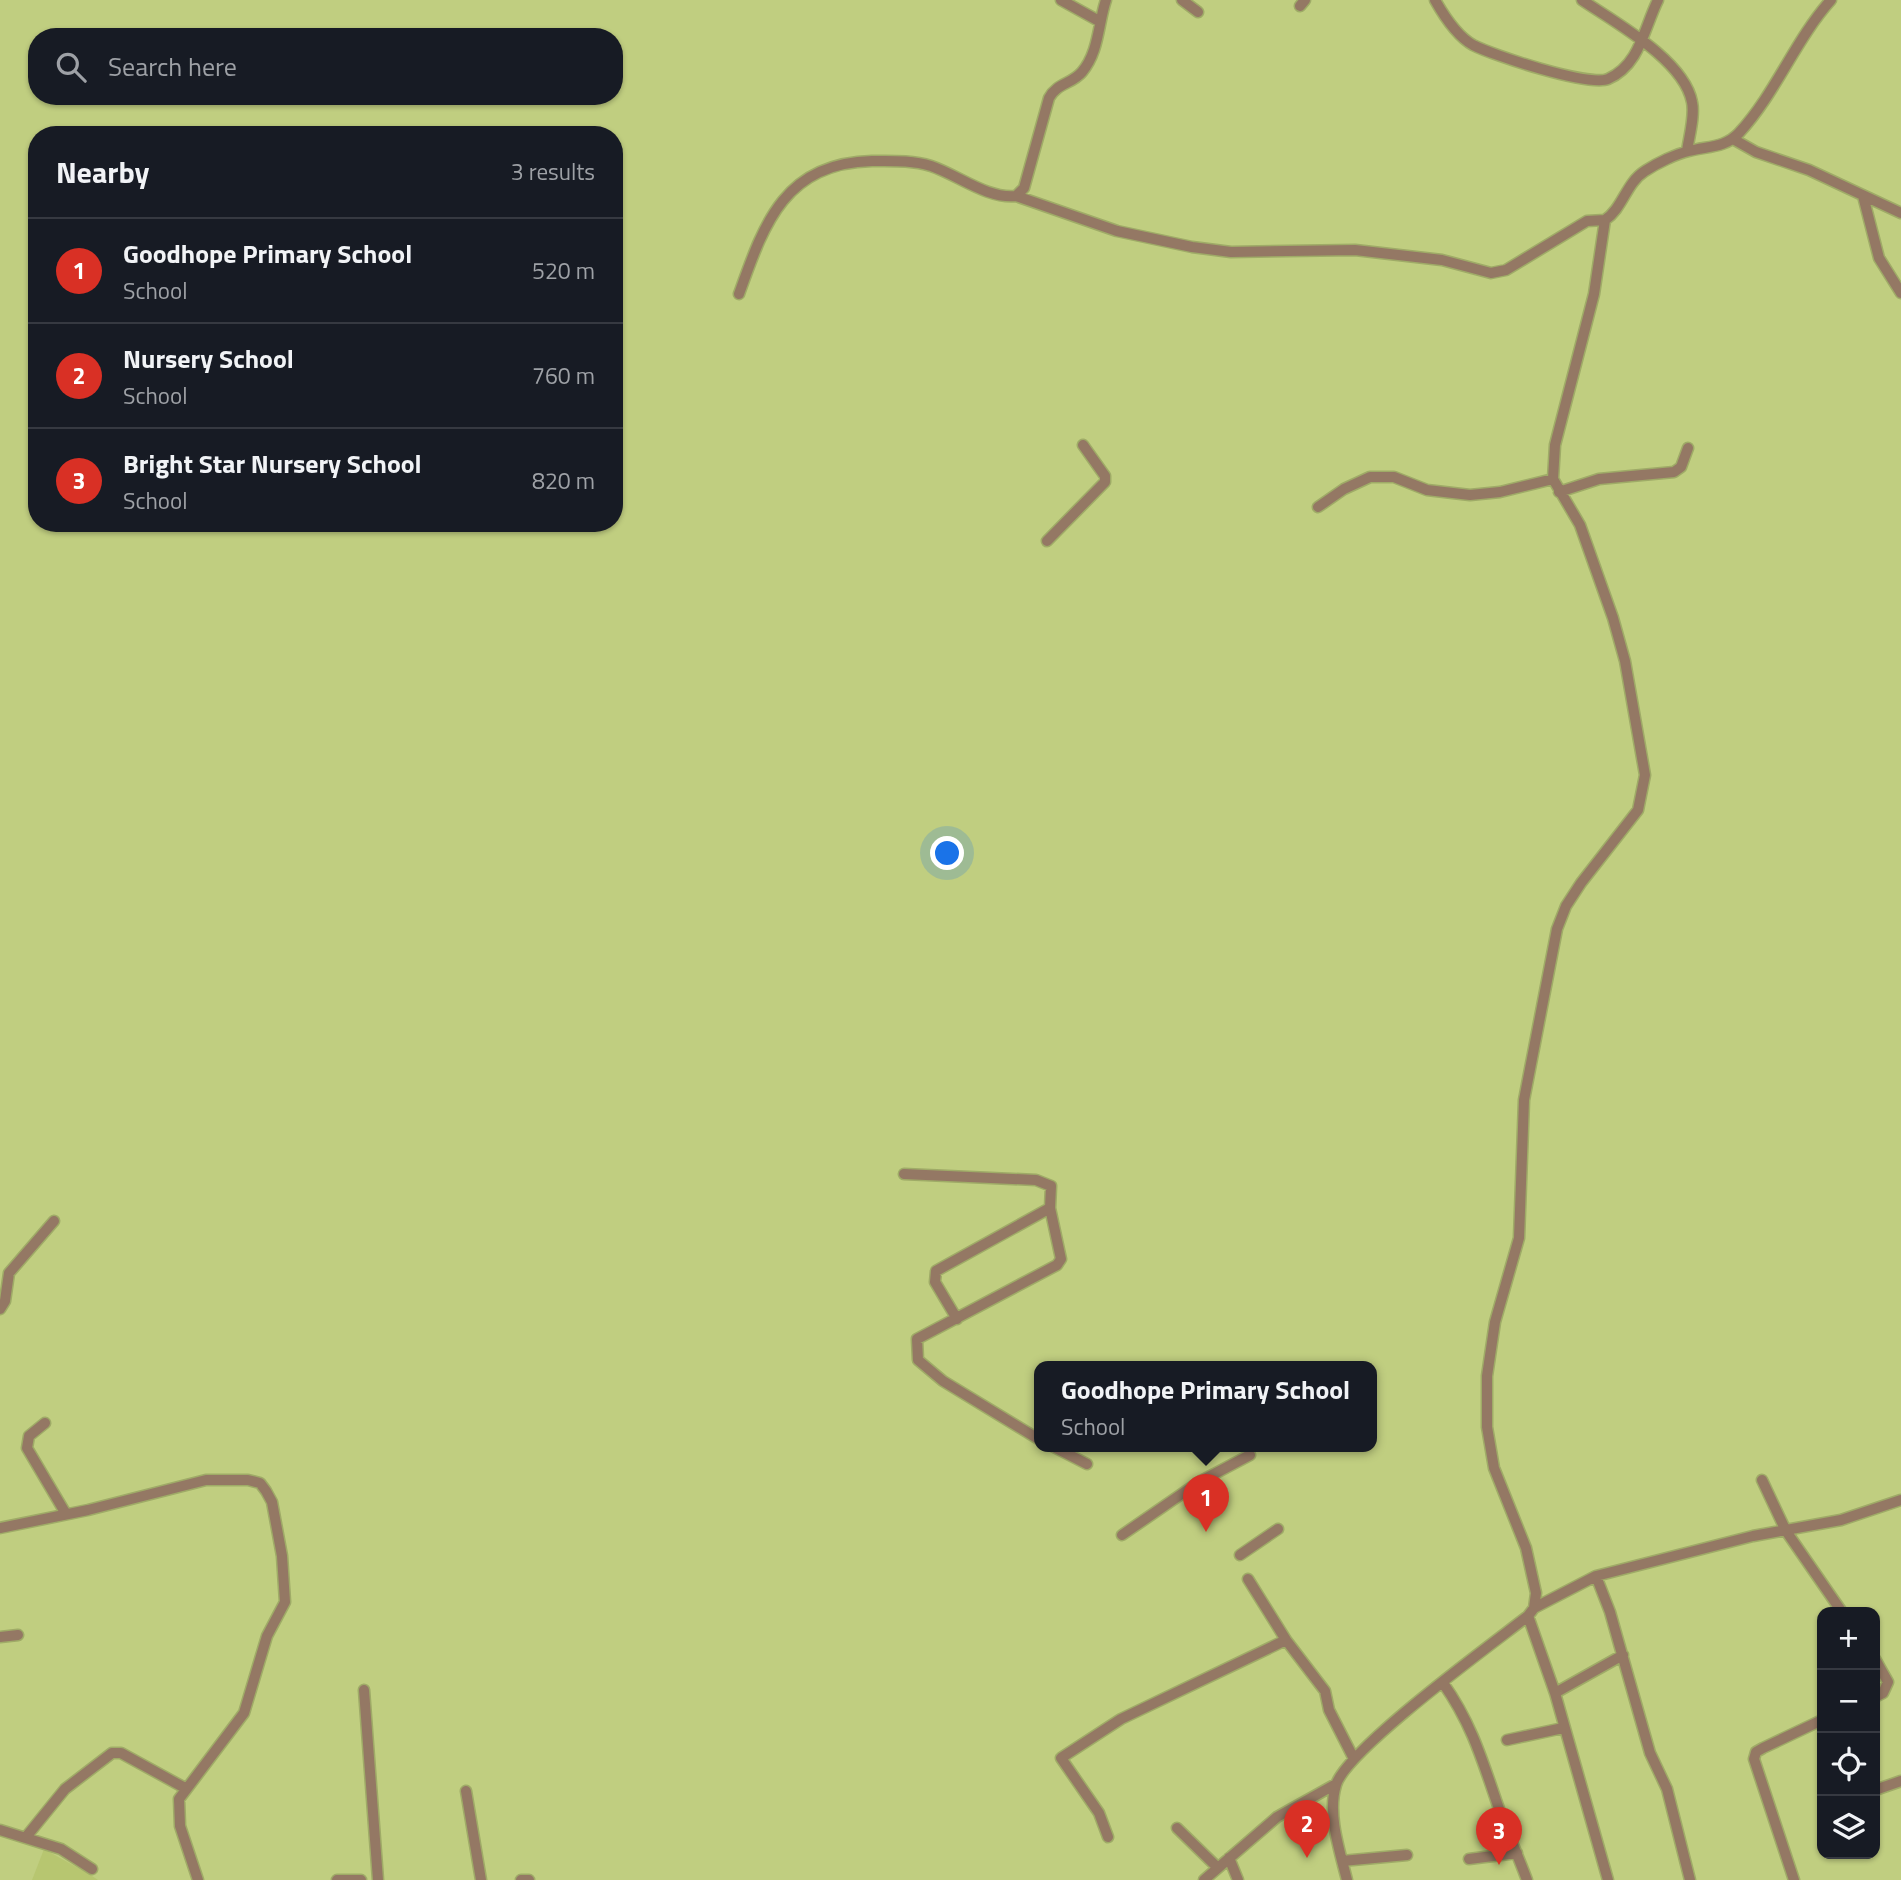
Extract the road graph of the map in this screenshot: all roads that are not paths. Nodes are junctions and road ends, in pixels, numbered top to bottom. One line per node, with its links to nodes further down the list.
1 (1061, 0): 9 (street)
2 (1107, 0): 9 (street)
3 (1182, 0): 8 (street)
4 (1435, 0): 10 (street)
5 (1582, 0): 10 (street)
6 (1658, 0): 10 (street)
7 (1831, 0): 11 (street)
8 (1198, 12)
9 (1099, 21): 13 (street)
10 (1641, 42): 12 (street)
11 (1733, 139): 12 (street); 14 (street)
12 (1687, 151): 16 (street)
13 (1016, 196): 16 (street); 18 (street)
14 (1863, 196): 15 (street); 17 (street)
15 (1901, 213)
16 (1605, 220): 21 (street)
17 (1901, 293)
18 (739, 294)
19 (1083, 445): 24 (street)
20 (1688, 448): 22 (street)
21 (1553, 479): 22 (street); 23 (street)
22 (1559, 492): 46 (street)
23 (1318, 507)
24 (1047, 541)
25 (904, 1174): 26 (street)
26 (1050, 1208): 29 (street); 29 (street)
27 (54, 1221): 28 (street)
28 (0, 1308)
29 (957, 1319): 31 (street)
30 (45, 1423): 37 (street)
31 (1034, 1436)
32 (1064, 1452): 34 (street)
33 (1250, 1455): 41 (street)
34 (1087, 1464)
35 (1762, 1480): 40 (street)
36 (1901, 1500): 40 (street)
37 (66, 1514): 38 (street); 62 (street)
38 (0, 1528)
39 (1278, 1529): 42 (street)
40 (1786, 1531): 43 (street); 45 (street)
41 (1122, 1535)
42 (1240, 1555)
43 (1596, 1577): 46 (street); 50 (street)
44 (1248, 1578): 49 (street)
45 (1839, 1607)
46 (1531, 1612): 52 (street); 54 (street)
47 (18, 1635): 48 (street)
48 (0, 1637)
49 (1286, 1640): 59 (street); 68 (street)
50 (1623, 1655): 54 (street); 88 (street)
51 (1880, 1668): 55 (street)
52 (1444, 1683): 59 (street); 69 (street)
53 (364, 1690): 79 (street)
54 (1555, 1693): 57 (street)
55 (1880, 1694)
56 (1817, 1722): 89 (street)
57 (1563, 1728): 58 (street); 87 (street)
58 (1507, 1740)
59 (1354, 1759): 61 (street)
60 (1901, 1781): 63 (street)
61 (1336, 1783): 71 (street); 73 (street)
62 (185, 1788): 67 (street); 76 (street)
63 (1880, 1788)
64 (466, 1791): 80 (street)
65 (1177, 1828): 74 (street)
66 (0, 1830): 67 (street)
67 (26, 1837): 75 (street)
68 (1108, 1837)
69 (1517, 1853): 72 (street); 86 (street)
70 (1407, 1855): 73 (street)
71 (1229, 1858): 74 (street); 84 (street)
72 (1469, 1859)
73 (1342, 1861): 85 (street)
74 (1218, 1868): 83 (street)
75 (92, 1869)
76 (198, 1880)
77 (337, 1880): 78 (street)
78 (361, 1880)
79 (378, 1880)
80 (481, 1880)
81 (521, 1880): 82 (street)
82 (529, 1880)
83 (1204, 1880)
84 (1238, 1880)
85 (1347, 1880)
86 (1527, 1880)
87 (1608, 1880)
88 (1690, 1880)
89 (1794, 1880)

